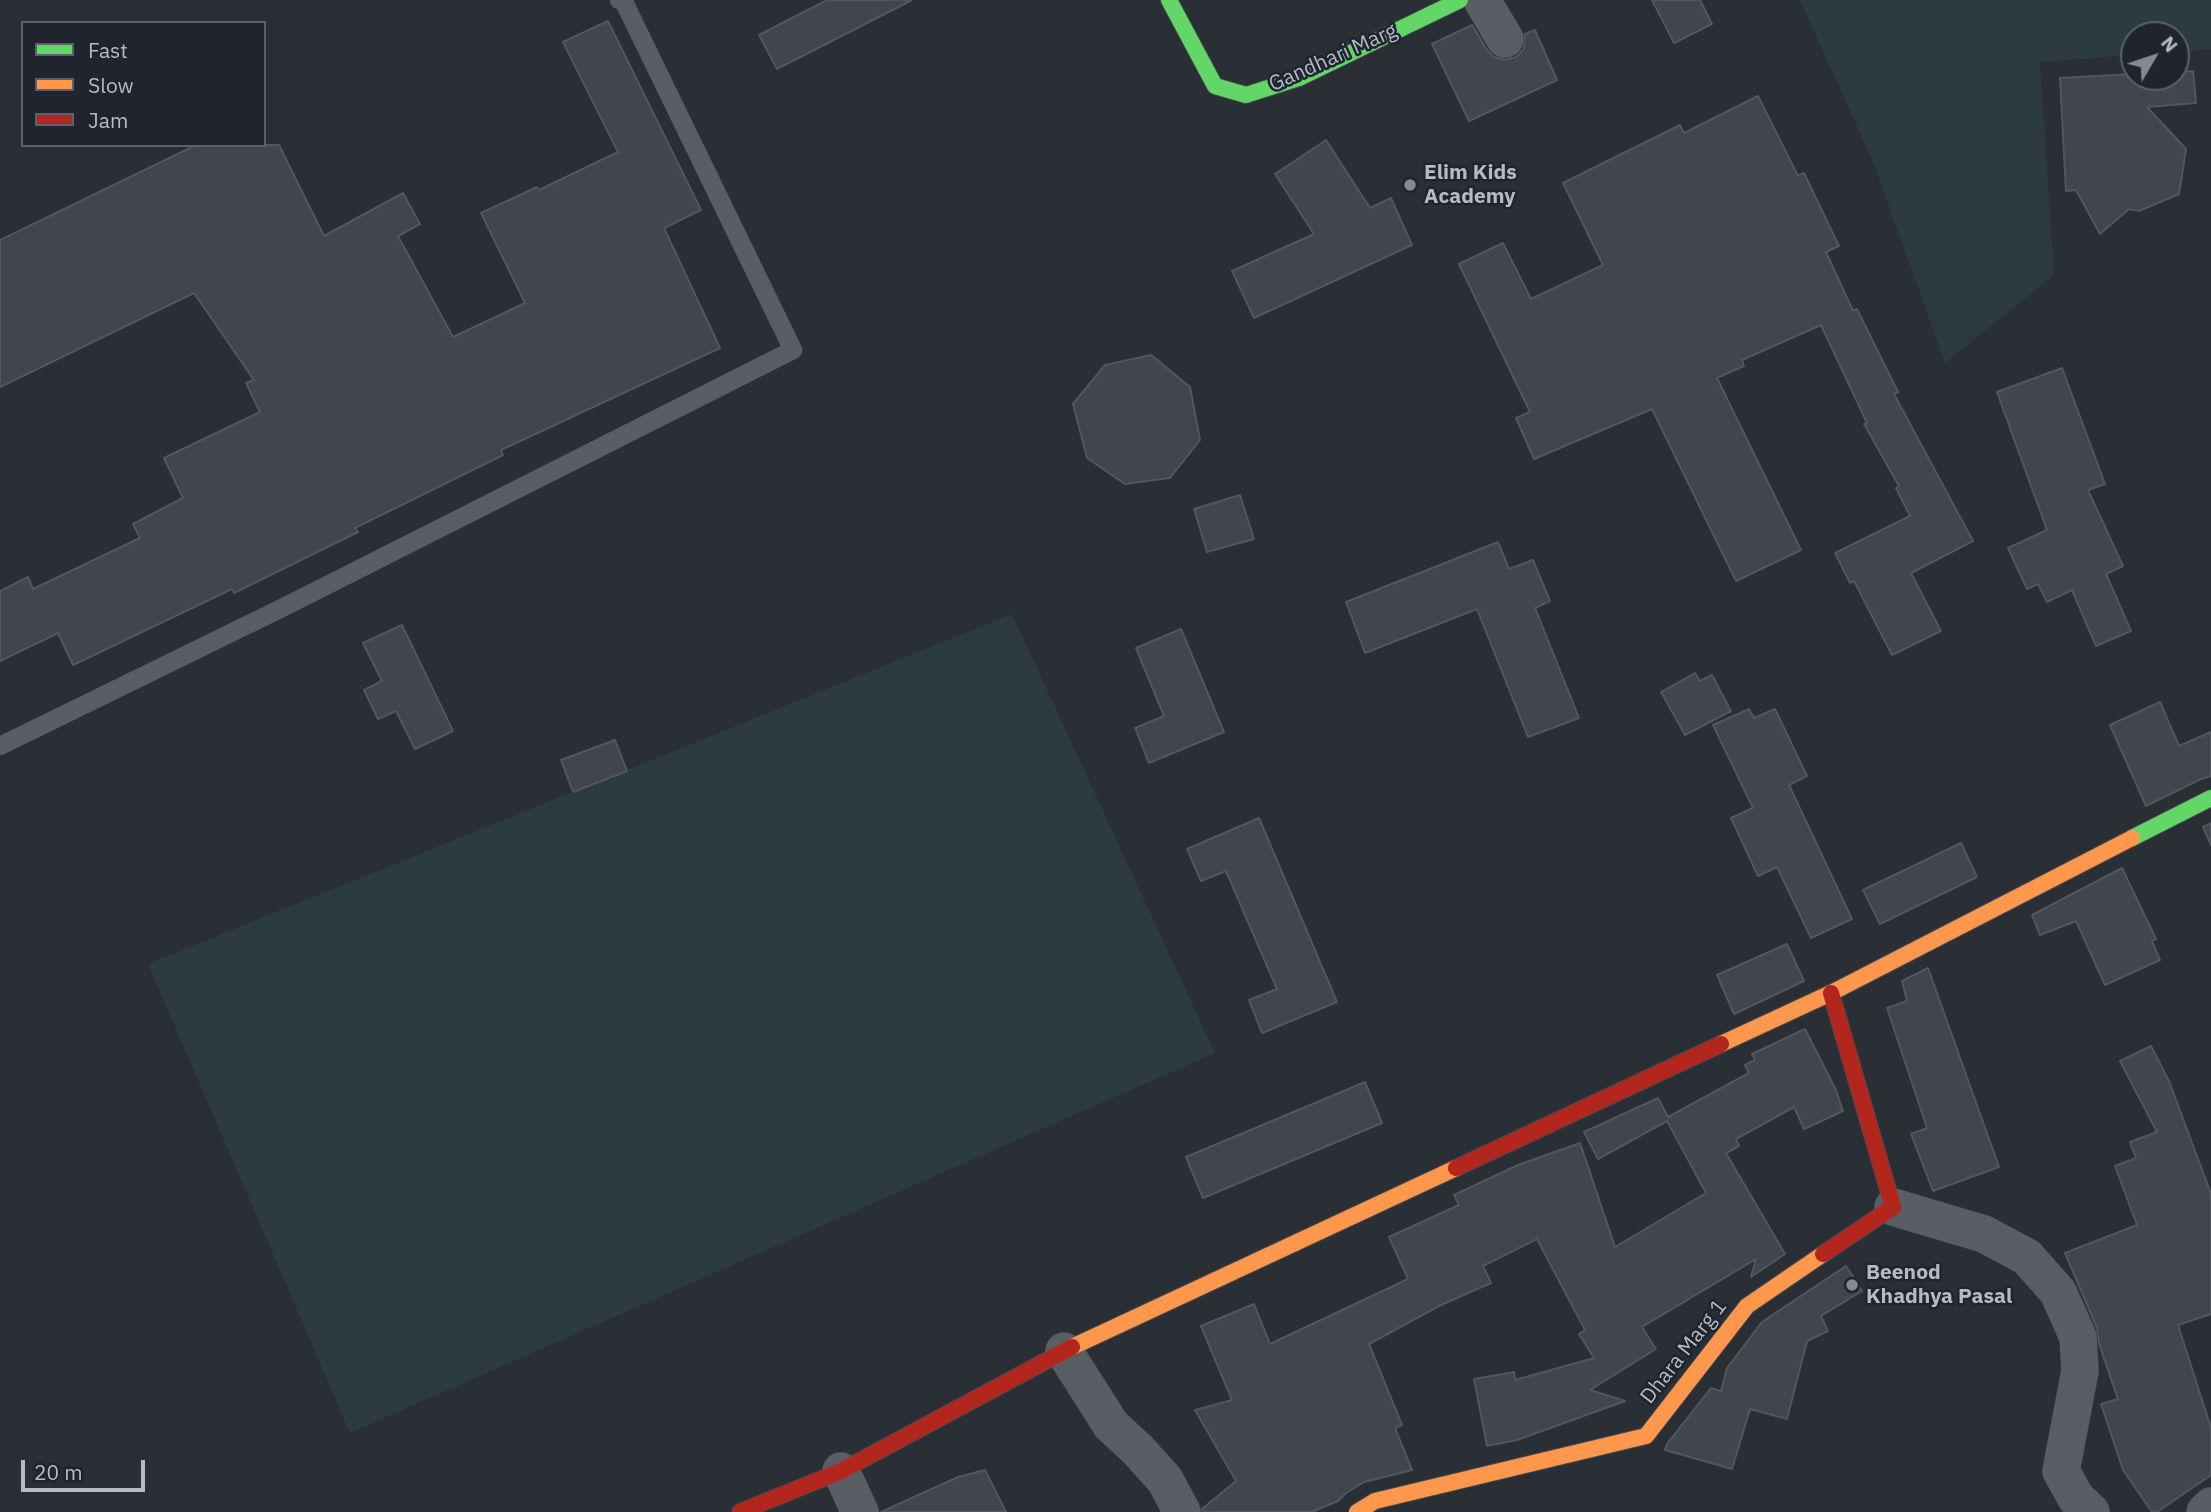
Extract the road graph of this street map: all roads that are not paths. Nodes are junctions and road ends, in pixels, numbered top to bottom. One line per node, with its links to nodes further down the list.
1 (619, 0): 6 (lane)
2 (1169, 0): 3 (street, Gandhari Marg)
3 (1460, 0)
4 (1482, 0): 5 (street)
5 (1505, 39)
6 (0, 746)
7 (2211, 798): 8 (street)
8 (1832, 993): 9 (street); 10 (street)
9 (1893, 1207): 16 (street, Dhara Marg 1); 17 (street)
10 (1064, 1351): 11 (street); 15 (street)
11 (841, 1471): 13 (street); 14 (street)
12 (2211, 1506): 18 (street)
13 (740, 1512)
14 (860, 1512)
15 (1182, 1512)
16 (1357, 1512)
17 (2091, 1512)
18 (2205, 1512)

